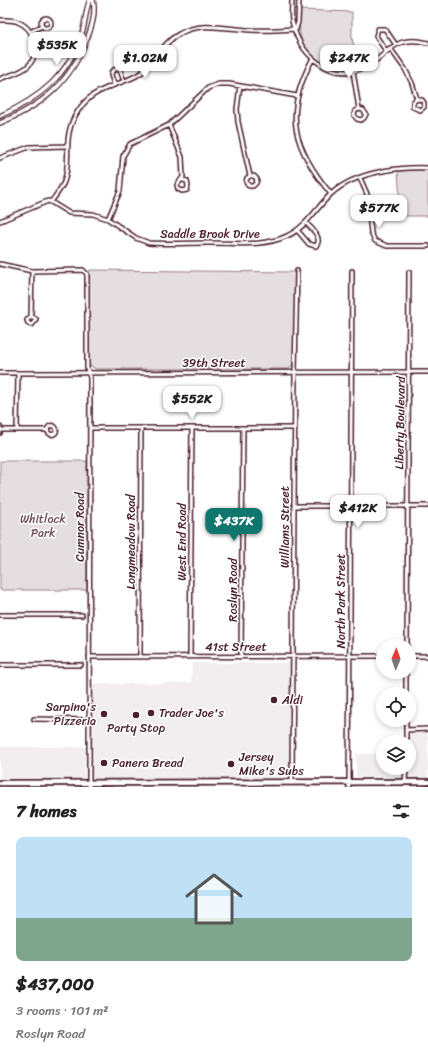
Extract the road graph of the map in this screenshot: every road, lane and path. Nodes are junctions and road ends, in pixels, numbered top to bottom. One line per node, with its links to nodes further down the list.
1 (91, 0): 21 (street); 22 (street)
2 (292, 0): 6 (street)
3 (299, 0): 6 (street)
4 (0, 20): 7 (street)
5 (42, 26): 7 (street)
6 (296, 29): 12 (street); 15 (street)
7 (30, 32): 14 (street)
8 (428, 44): 9 (street)
9 (396, 45): 10 (street); 11 (street)
10 (390, 48): 11 (street); 19 (street)
11 (386, 50): 13 (street)
12 (312, 60): 13 (street); 18 (street)
13 (353, 71): 20 (street)
14 (0, 79)
15 (124, 81): 16 (street); 16 (street)
16 (114, 84): 24 (street)
17 (240, 86): 18 (street); 23 (street); 27 (street)
18 (297, 96): 30 (street)
19 (417, 99)
20 (359, 109)
21 (0, 116)
22 (0, 123)
23 (169, 125): 29 (street); 32 (street)
24 (66, 146): 25 (street); 31 (street)
25 (0, 158)
26 (428, 168): 28 (street, Saddle Brook Drive)
27 (250, 176)
28 (360, 178): 30 (street, Saddle Brook Drive); 36 (street)
29 (183, 180)
30 (331, 194): 34 (street, Saddle Brook Drive)
31 (51, 202): 32 (street, Saddle Brook Drive); 33 (street)
32 (108, 218): 35 (street, Saddle Brook Drive)
33 (0, 221)
34 (306, 223): 35 (street, Saddle Brook Drive); 35 (street)
35 (298, 230)
36 (428, 246)
37 (0, 264): 38 (street)
38 (32, 271): 42 (street); 49 (street, Cumnor Road)
39 (297, 271): 43 (street, Williams Street)
40 (352, 271): 44 (street, North Park Street)
41 (409, 272): 45 (street, Liberty Boulevard)
42 (31, 316)
43 (295, 372): 44 (street, 39th Street); 49 (street, 39th Street); 54 (street, Williams Street)
44 (352, 372): 45 (street, 39th Street); 61 (street, North Park Street)
45 (409, 372): 46 (street, 39th Street); 59 (street, Liberty Boulevard)
46 (428, 372)
47 (0, 373): 48 (street, 39th Street)
48 (18, 373): 49 (street, 39th Street); 56 (street)
49 (88, 373): 50 (street, Cumnor Road)
50 (90, 428): 51 (street); 73 (street, Cumnor Road)
51 (141, 428): 52 (street); 65 (street, Longmeadow Road)
52 (192, 428): 53 (street); 66 (street, West End Road)
53 (243, 428): 54 (street); 67 (street, Roslyn Road)
54 (294, 428): 58 (street, Williams Street)
55 (0, 430): 56 (street)
56 (18, 430): 57 (street)
57 (48, 430)
58 (294, 506): 61 (street); 68 (street, Williams Street)
59 (408, 506): 60 (street); 61 (street); 64 (street, Liberty Boulevard)
60 (428, 506)
61 (351, 507): 69 (street, North Park Street)
62 (0, 615): 63 (street)
63 (82, 615)
64 (407, 639)
65 (140, 656): 66 (street, 41st Street); 73 (street, 41st Street)
66 (190, 656): 67 (street, 41st Street)
67 (241, 656): 68 (street, 41st Street)
68 (293, 656): 69 (street, 41st Street); 85 (street, Williams Street)
69 (350, 656): 70 (street, 41st Street); 88 (street, North Park Street)
70 (376, 656)
71 (416, 656): 72 (street)
72 (428, 656)
73 (89, 657): 77 (street, Cumnor Road)
74 (0, 665): 75 (street)
75 (81, 665)
76 (34, 719): 77 (street)
77 (88, 720): 87 (street, Cumnor Road)
78 (428, 729): 79 (street)
79 (406, 730): 80 (street)
80 (406, 735)
81 (406, 775): 82 (street)
82 (405, 782): 83 (main road); 88 (main road)
83 (428, 782)
84 (0, 783): 87 (main road)
85 (292, 783): 86 (main road); 88 (main road)
86 (225, 784): 87 (main road)
87 (89, 785)
88 (349, 785)

